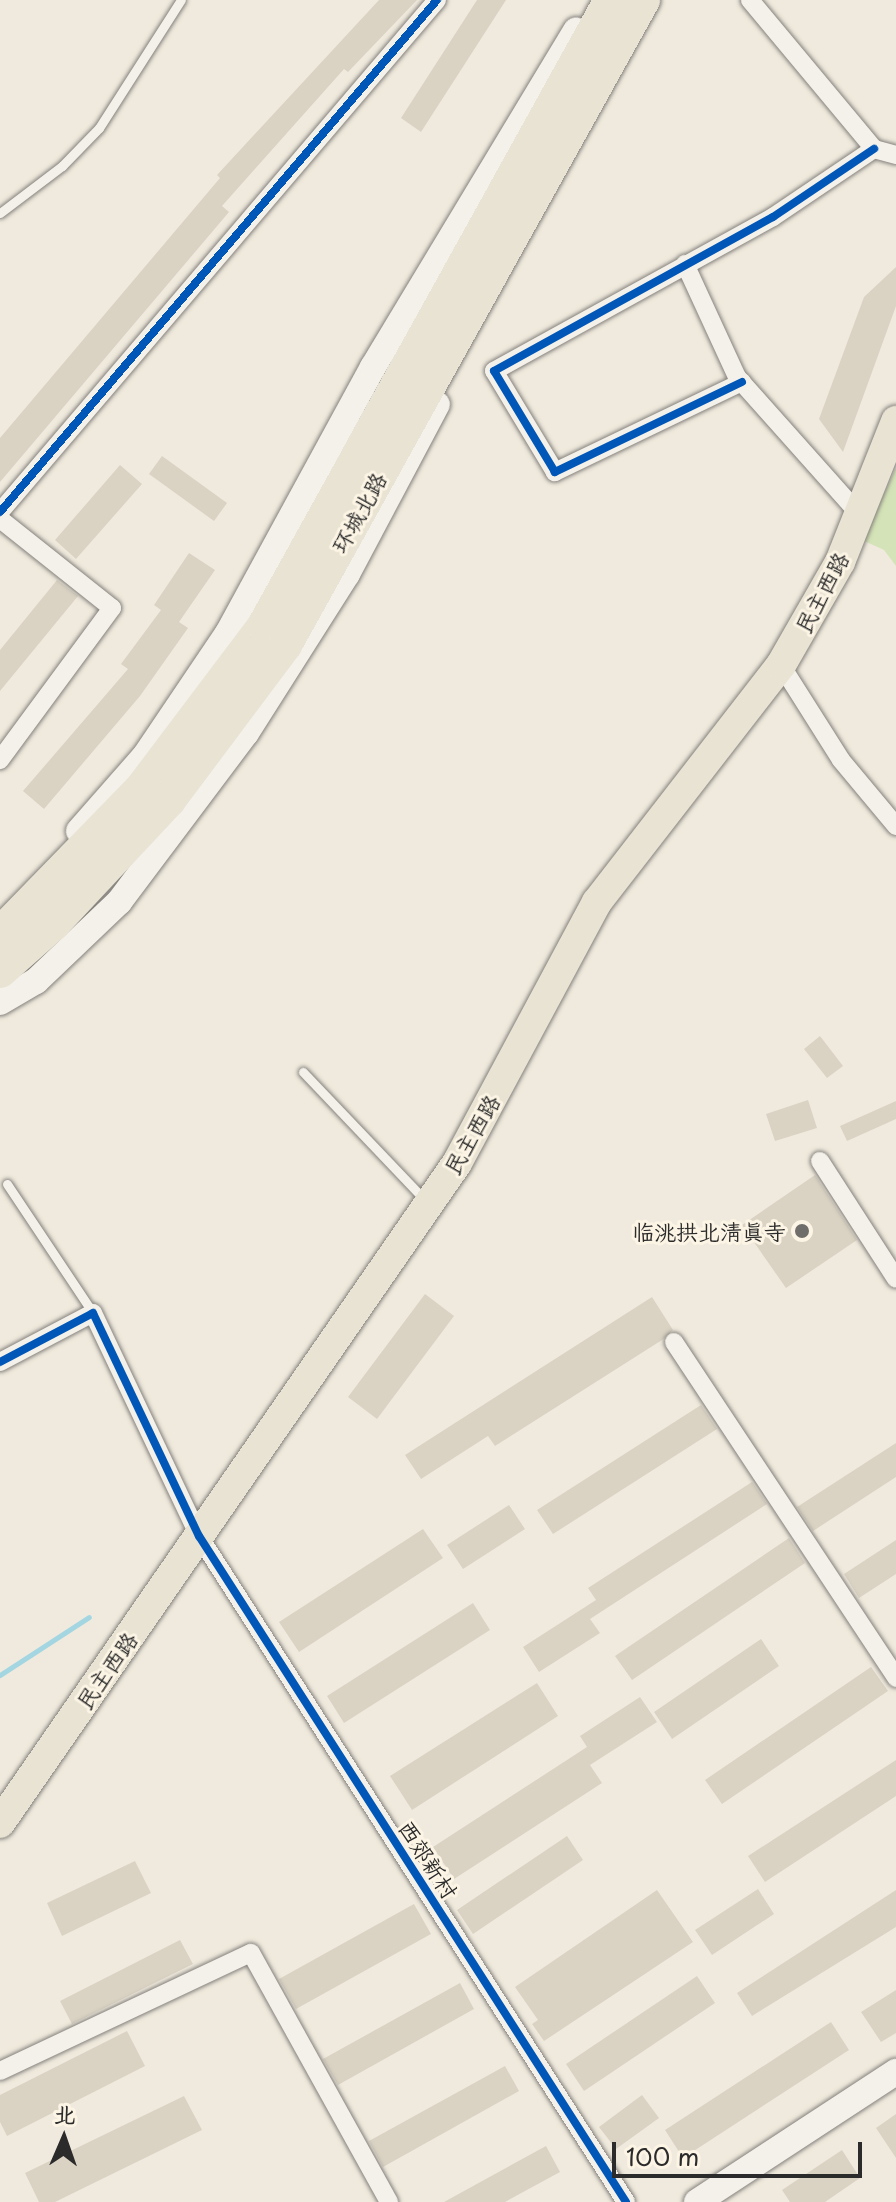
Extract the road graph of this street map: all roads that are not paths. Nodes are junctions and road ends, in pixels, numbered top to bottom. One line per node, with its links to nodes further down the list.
1 (181, 0): 10 (lane)
2 (437, 0): 14 (street)
3 (595, 0): 21 (main road)
4 (611, 0): 17 (highway, 环城北路)
5 (643, 0): 17 (highway, 环城北路)
6 (655, 0): 24 (main road)
7 (750, 0): 8 (street)
8 (874, 149): 9 (street); 11 (street)
9 (896, 155)
10 (0, 213)
11 (685, 264): 12 (street); 12 (street)
12 (742, 382): 15 (street)
13 (896, 421): 15 (main road, 民主西路)
14 (0, 512)
15 (859, 514): 18 (main road, 民主西路)
16 (0, 519): 19 (street)
17 (275, 635): 22 (highway, 环城北路); 23 (highway, 环城北路)
18 (781, 665): 20 (street); 28 (main road, 民主西路)
19 (0, 760)
20 (896, 826)
21 (0, 911)
22 (0, 934)
23 (0, 971)
24 (0, 1002)
25 (303, 1072): 28 (lane)
26 (820, 1161): 29 (street)
27 (7, 1184): 30 (lane)
28 (428, 1204): 33 (main road, 民主西路)
29 (896, 1279)
30 (93, 1313): 32 (street); 33 (street, 西郊新村)
31 (674, 1342): 34 (street)
32 (0, 1362)
33 (199, 1536): 35 (main road, 民主西路); 39 (street, 西郊新村)
34 (896, 1678)
35 (0, 1823)
36 (0, 2071): 38 (street)
37 (896, 2072): 40 (main road)
38 (389, 2202)
39 (626, 2202)
40 (697, 2202)

